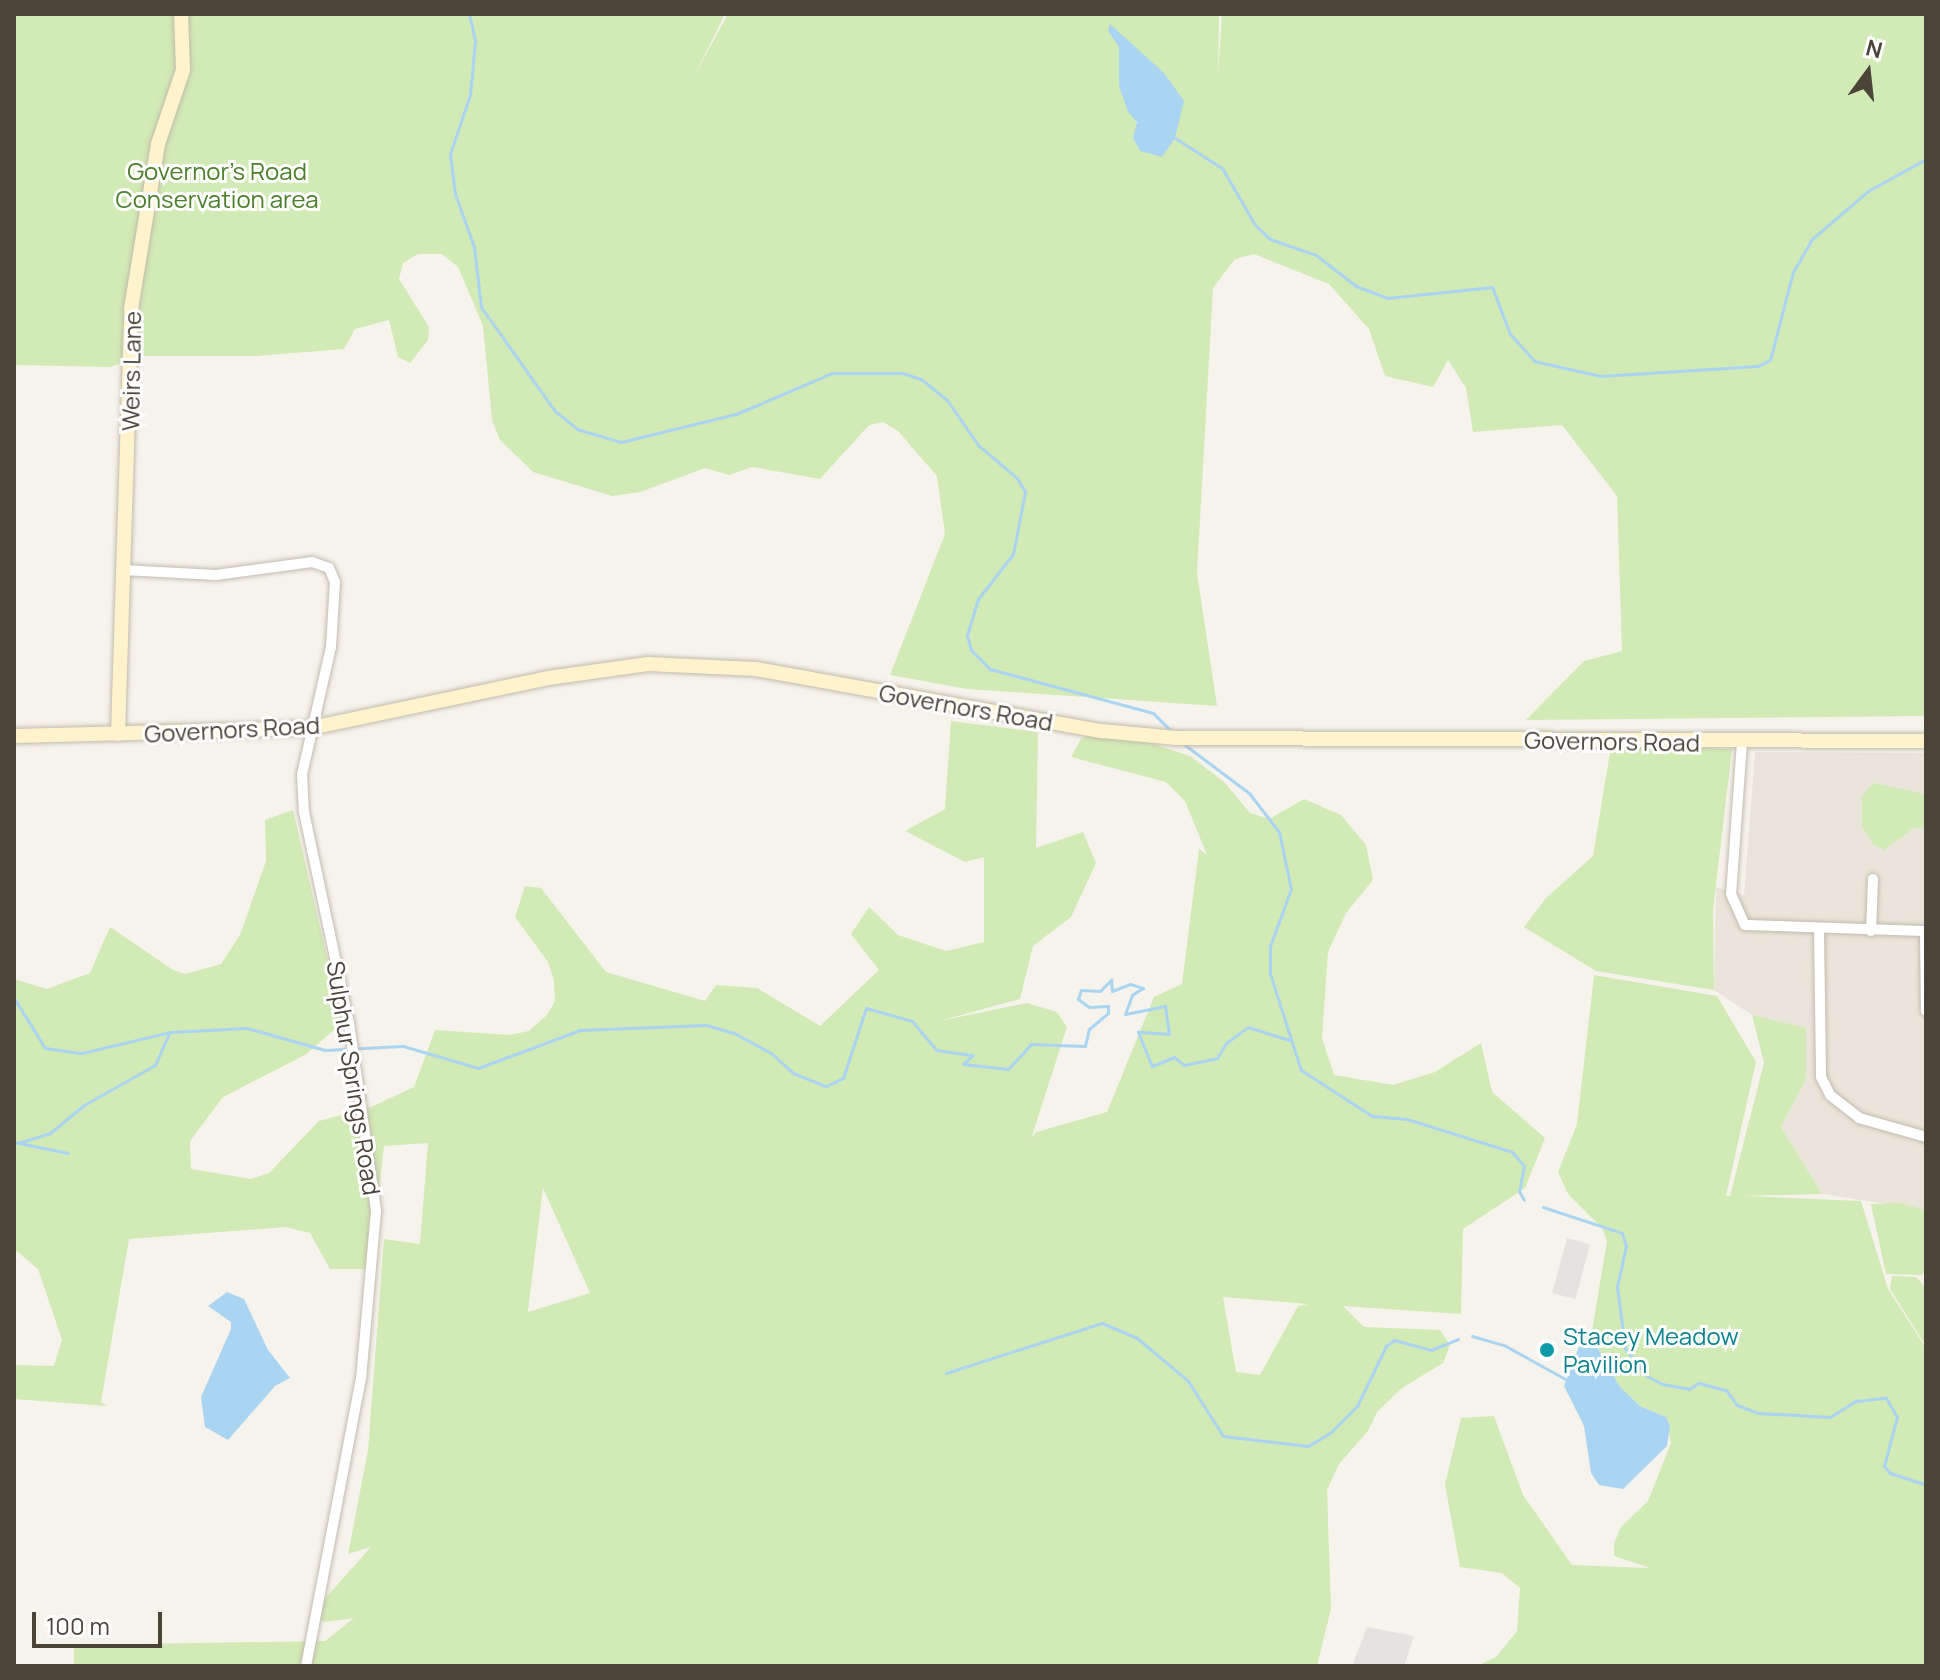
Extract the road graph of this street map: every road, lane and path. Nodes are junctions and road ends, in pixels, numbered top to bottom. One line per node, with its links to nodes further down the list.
1 (181, 14): 2 (main road, Weirs Lane)
2 (123, 570): 3 (street, Sulphur Springs Road); 4 (main road, Weirs Lane)
3 (311, 728): 4 (main road, Governors Road); 7 (main road, Governors Road); 14 (street, Sulphur Springs Road)
4 (118, 734): 5 (main road, Governors Road)
5 (14, 736)
6 (1926, 741): 7 (main road, Governors Road)
7 (1742, 742): 9 (street)
8 (1873, 879): 10 (street)
9 (1819, 930): 10 (street); 13 (street)
10 (1871, 931): 11 (street)
11 (1926, 931): 12 (street)
12 (1926, 1011)
13 (1926, 1137)
14 (306, 1666)

